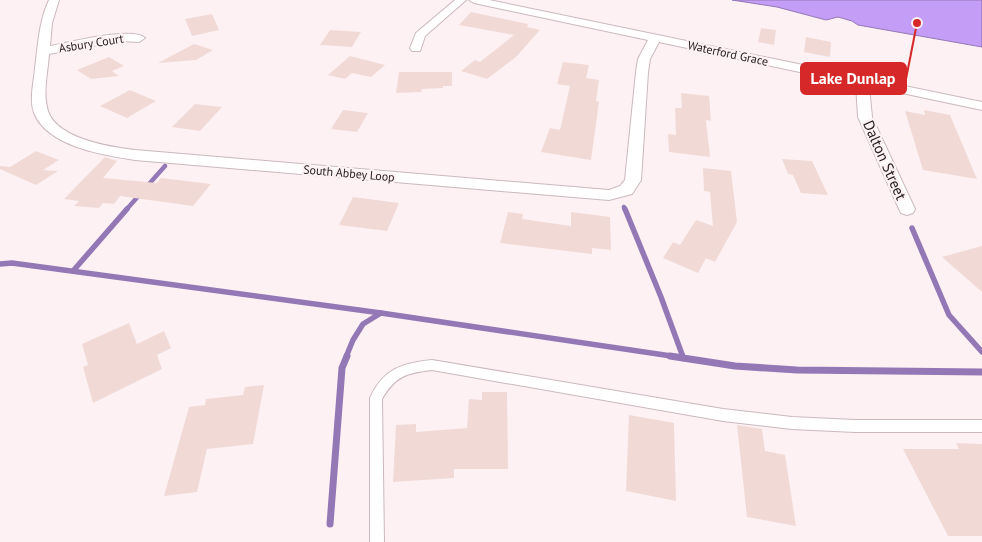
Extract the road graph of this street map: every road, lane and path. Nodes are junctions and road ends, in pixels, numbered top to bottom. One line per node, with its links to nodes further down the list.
1 (54, 0): 7 (street, South Abbey Loop)
2 (461, 0): 6 (street)
3 (474, 0): 5 (street, Waterford Grace)
4 (139, 38): 7 (street, Asbury Court)
5 (655, 38): 7 (street, South Abbey Loop); 8 (street, Waterford Grace)
6 (416, 48)
7 (43, 51)
8 (862, 82): 9 (street, Waterford Grace); 10 (street, Dalton Street)
9 (982, 106)
10 (907, 209)
11 (982, 426): 12 (lane)
12 (377, 542)

